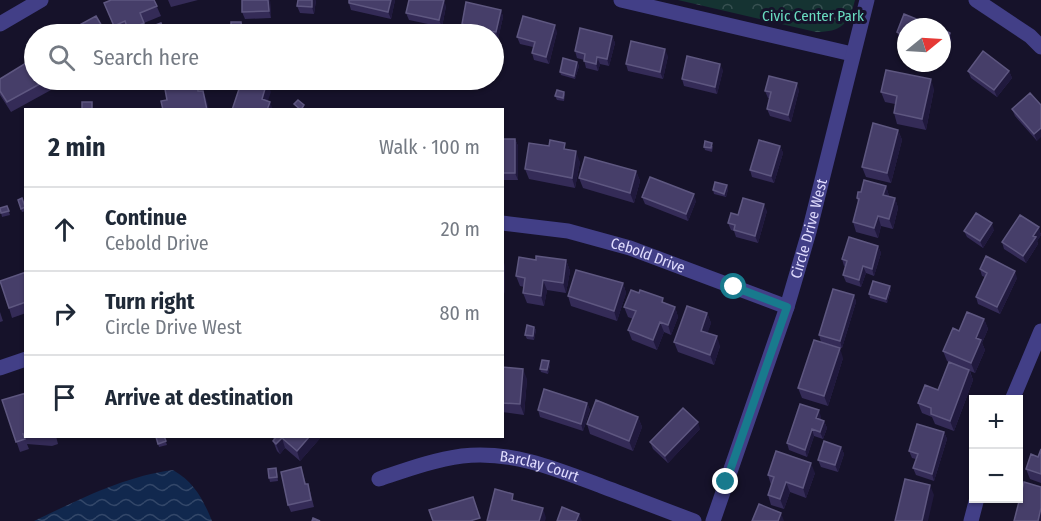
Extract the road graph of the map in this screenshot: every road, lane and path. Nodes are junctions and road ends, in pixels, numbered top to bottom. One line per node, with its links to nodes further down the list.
1 (41, 0): 5 (street)
2 (621, 0): 7 (street)
3 (867, 0): 7 (street, Circle Drive West)
4 (976, 0): 6 (street)
5 (0, 24)
6 (1041, 47)
7 (852, 54): 9 (street, Circle Drive West)
8 (504, 223): 9 (street, Cebold Drive)
9 (787, 307): 17 (street, Circle Drive West)
10 (1041, 331): 13 (street)
11 (24, 360): 12 (street)
12 (0, 368)
13 (1014, 395)
14 (379, 479): 16 (street, Barclay Court)
15 (976, 503): 18 (street)
16 (694, 521)
17 (713, 521)
18 (971, 521)

